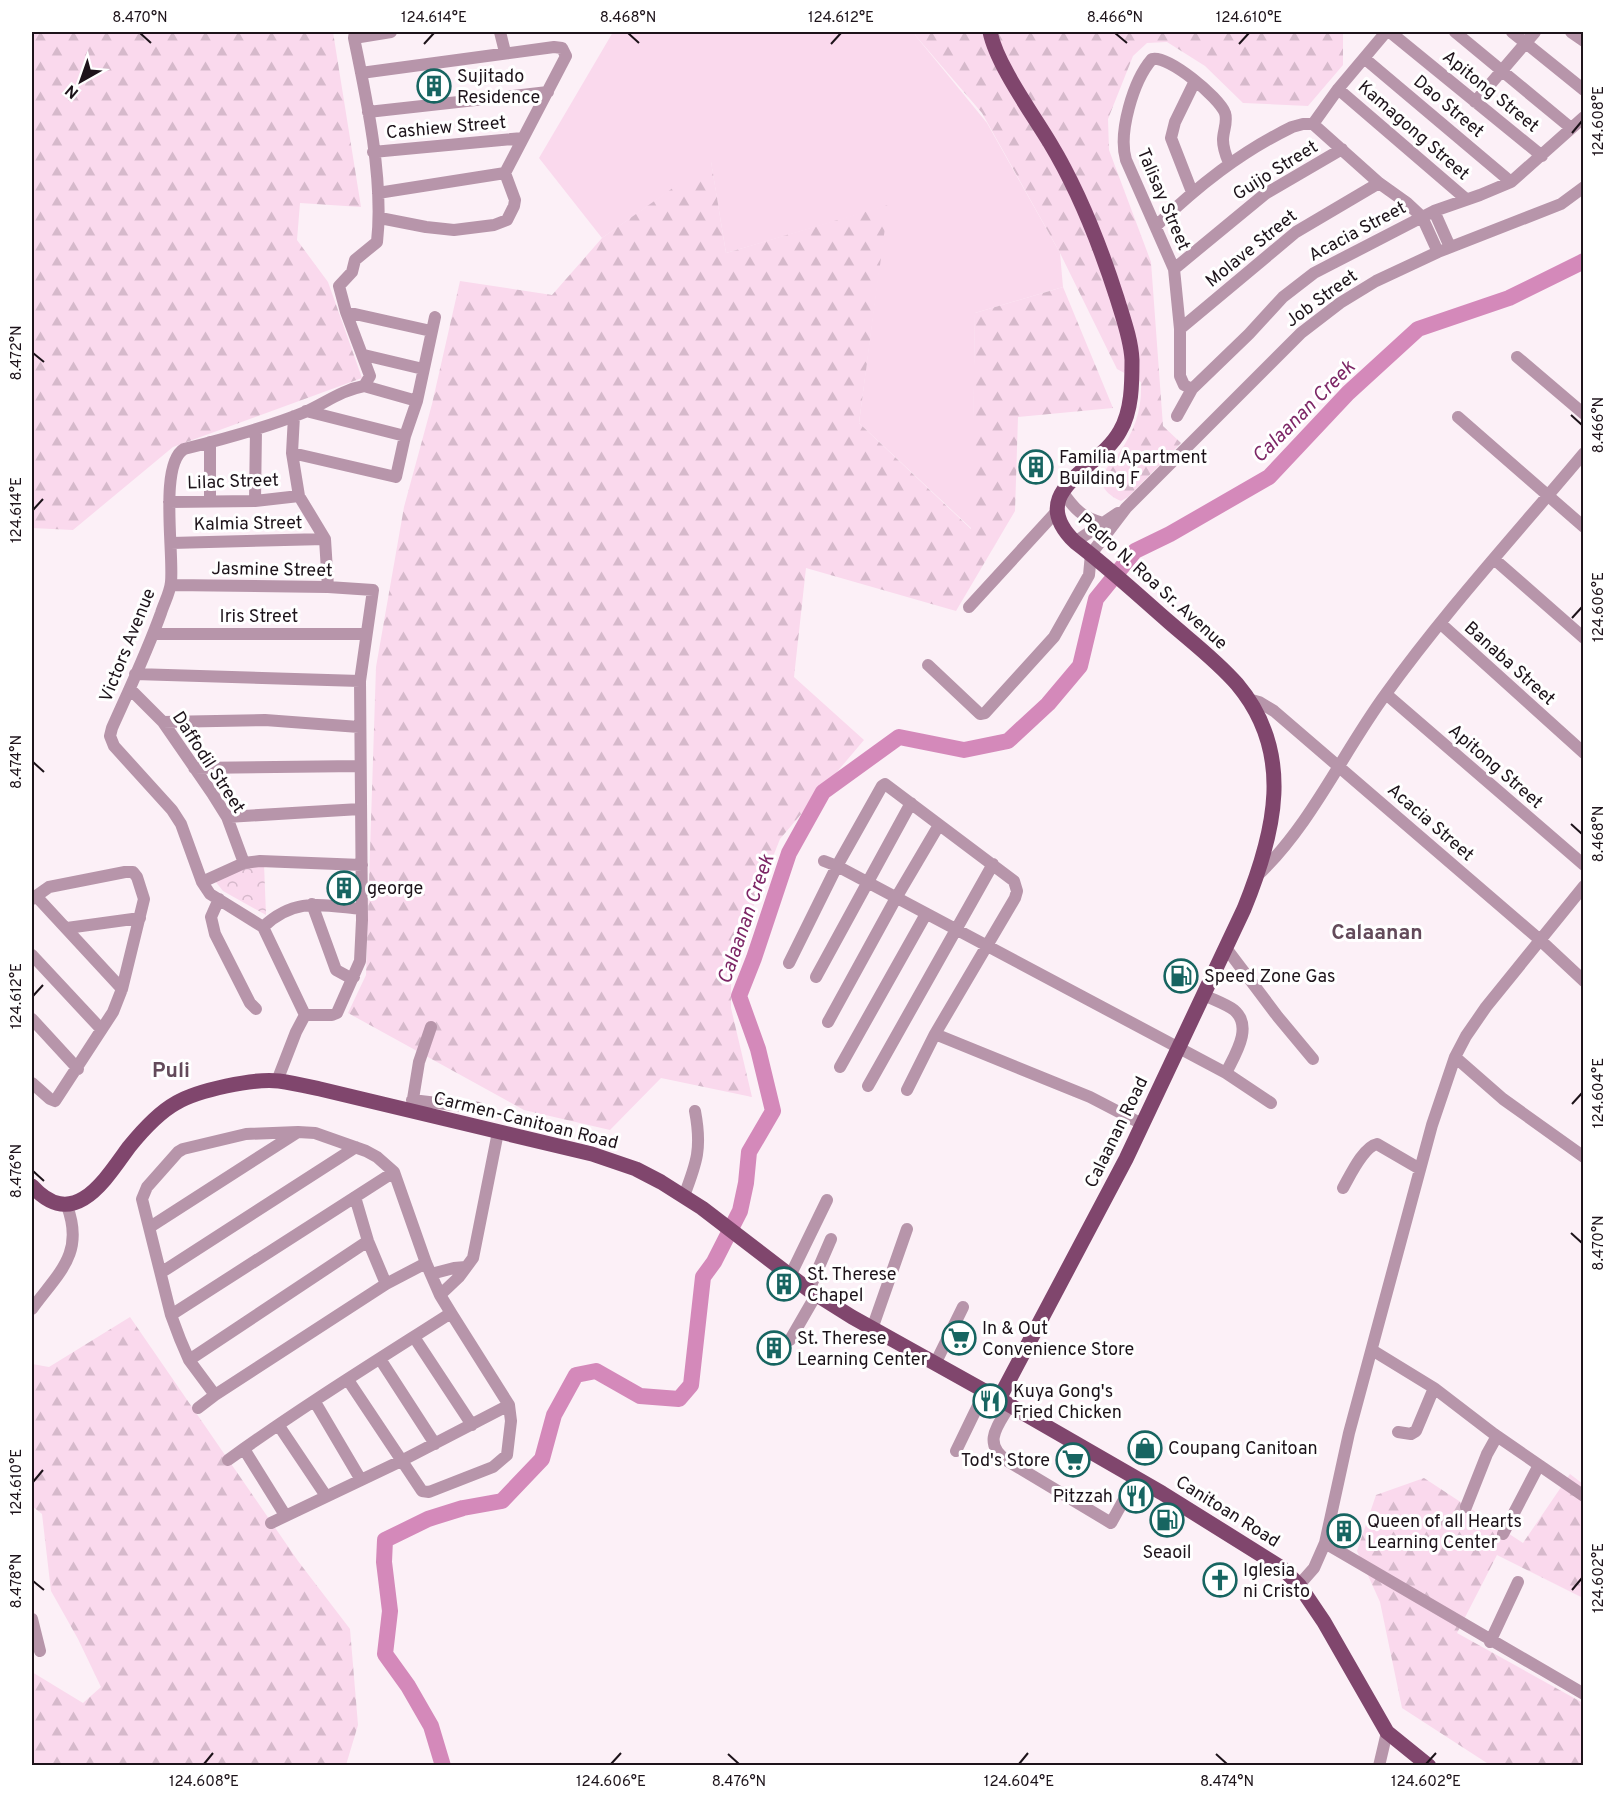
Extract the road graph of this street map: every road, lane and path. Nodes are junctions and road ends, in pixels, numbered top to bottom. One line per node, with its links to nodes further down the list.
1 (391, 32): 9 (street)
2 (500, 32): 12 (street)
3 (990, 32): 62 (main road)
4 (1388, 32): 13 (street); 20 (street, Apitong Street)
5 (1455, 32): 14 (street)
6 (1512, 32): 11 (street)
7 (1535, 32): 11 (street)
8 (1571, 32): 10 (street)
9 (354, 35): 15 (street)
10 (1584, 41)
11 (1525, 42): 14 (street); 18 (street)
12 (505, 52): 15 (street); 19 (street)
13 (1364, 58): 17 (street); 31 (street, Dao Street)
14 (1501, 71): 20 (street); 24 (street)
15 (361, 73): 21 (street)
16 (1195, 81): 29 (street, Talisay Street); 34 (street); 40 (street, Talisay Street)
17 (1338, 89): 23 (street); 36 (street, Kamagong Street)
18 (1584, 90)
19 (549, 92): 21 (street); 25 (street)
20 (1475, 102): 28 (street, Apitong Street)
21 (368, 112): 27 (street)
22 (1584, 117): 24 (street, Acacia Street)
23 (1313, 124): 26 (street); 29 (street)
24 (1571, 128): 28 (street, Acacia Street)
25 (523, 138): 27 (street, Cashiew Street); 30 (street)
26 (1342, 150): 32 (street); 42 (street, Guijo Street)
27 (373, 152): 35 (street)
28 (1542, 156): 31 (street, Acacia Street)
29 (1229, 163): 34 (street)
30 (505, 173): 35 (street); 39 (street)
31 (1511, 182): 36 (street, Acacia Street)
32 (1379, 183): 38 (street); 45 (street, Molave Street)
33 (1584, 187): 41 (street, Job Street)
34 (1192, 192): 40 (street)
35 (378, 193): 39 (street)
36 (1466, 199): 37 (street, Acacia Street)
37 (1434, 211): 38 (street, Acacia Street); 41 (street)
38 (1422, 217): 41 (street); 51 (street, Acacia Street)
39 (380, 218): 43 (street)
40 (1156, 226): 42 (street, Talisay Street)
41 (1444, 250): 68 (street, Job Street)
42 (1174, 269): 45 (street, Talisay Street)
43 (346, 312): 46 (street); 47 (street)
44 (435, 317): 46 (street)
45 (1180, 329): 51 (street, Talisay Street)
46 (431, 331): 49 (street)
47 (364, 355): 49 (street); 50 (street)
48 (1517, 357): 54 (street)
49 (423, 369): 52 (street)
50 (364, 386): 52 (street); 53 (street, Victors Avenue)
51 (1192, 389): 55 (street, Acacia Street)
52 (417, 401): 58 (street)
53 (300, 413): 57 (street, Victors Avenue); 58 (street); 60 (street)
54 (1584, 414)
55 (1177, 416)
56 (1458, 417): 64 (street)
57 (256, 429): 59 (street, Victors Avenue); 66 (street)
58 (405, 436): 60 (street)
59 (210, 442): 65 (street); 67 (street, Victors Avenue)
60 (292, 453): 63 (street)
61 (1584, 453): 64 (street)
62 (1062, 491): 69 (main road, Pedro N. Roa Sr. Avenue); 70 (street)
63 (299, 496): 66 (street, Lilac Street); 72 (street)
64 (1548, 496): 71 (street); 76 (street)
65 (210, 501): 66 (street, Lilac Street); 67 (street, Lilac Street)
66 (255, 501)
67 (169, 502): 74 (street, Victors Avenue)
68 (1126, 508): 70 (street, Job Street); 75 (street, Job Street)
69 (1057, 511): 73 (main road, Pedro N. Roa Sr. Avenue); 79 (street)
70 (1103, 523): 73 (street, Job Street)
71 (1584, 527)
72 (325, 540): 74 (street, Kalmia Street); 78 (street)
73 (1075, 542): 75 (main road, Pedro N. Roa Sr. Avenue)
74 (171, 543): 77 (street, Victors Avenue)
75 (1095, 559): 84 (street); 89 (main road, Pedro N. Roa Sr. Avenue)
76 (1494, 559): 80 (street); 83 (street)
77 (171, 585): 78 (street, Jasmine Street); 81 (street, Victors Avenue)
78 (328, 587): 82 (street, Jasmine Street)
79 (969, 608)
80 (1440, 623): 88 (street); 92 (street, Banaba Street)
81 (153, 634): 82 (street, Iris Street); 85 (street, Victors Avenue)
82 (365, 634): 86 (street)
83 (1584, 638)
84 (928, 665)
85 (135, 674): 86 (street); 87 (street, Victors Avenue)
86 (360, 681): 91 (street)
87 (130, 689): 90 (street, Daffodil Street); 108 (street, Victors Avenue)
88 (1386, 694): 94 (street); 104 (street, Apitong Street)
89 (1248, 699): 94 (street, Acacia Street); 106 (main road, Pedro N. Roa Sr. Avenue)
90 (163, 722): 91 (street); 95 (street, Daffodil Street)
91 (359, 727): 93 (street)
92 (1584, 753)
93 (360, 766): 95 (street); 97 (street)
94 (1339, 766): 106 (street); 120 (street, Acacia Street)
95 (194, 768): 98 (street, Daffodil Street)
96 (911, 803): 99 (street); 105 (street); 107 (street)
97 (360, 809): 98 (street); 103 (street)
98 (227, 817): 101 (street, Daffodil Street)
99 (939, 825): 102 (street); 111 (street)
100 (824, 861): 105 (street)
101 (244, 863): 103 (street); 108 (street)
102 (993, 864): 119 (street); 121 (street)
103 (362, 865): 114 (street)
104 (1584, 865)
105 (837, 866): 107 (street); 124 (street)
106 (1257, 876): 122 (main road, Calaanan Road)
107 (866, 881): 111 (street); 126 (street)
108 (202, 882): 112 (street, Victors Avenue)
109 (1584, 886): 120 (street)
110 (34, 898): 116 (street); 118 (street)
111 (896, 898): 115 (street); 133 (street)
112 (219, 900): 117 (street, Victors Avenue); 130 (street)
113 (312, 904): 114 (street); 117 (street); 125 (street)
114 (361, 909): 125 (street)
115 (926, 914): 119 (street); 140 (street)
116 (140, 918): 118 (street); 128 (street)
117 (263, 927): 131 (street)
118 (67, 928): 128 (street)
119 (956, 930): 121 (street); 145 (street)
120 (1539, 939): 127 (street, Acacia Street); 138 (street)
121 (988, 946): 136 (street); 137 (street)
122 (1226, 948): 129 (main road, Calaanan Road); 139 (street)
123 (32, 955): 135 (street)
124 (789, 963)
125 (354, 977): 131 (street)
126 (816, 977)
127 (1584, 981)
128 (122, 989): 135 (street)
129 (1204, 995): 137 (main road, Calaanan Road); 142 (street)
130 (256, 1009)
131 (305, 1015): 143 (street)
132 (32, 1019): 141 (street)
133 (828, 1022)
134 (431, 1027): 148 (street)
135 (101, 1029): 141 (street)
136 (935, 1034): 146 (street); 151 (street)
137 (1179, 1048): 142 (street); 151 (main road, Calaanan Road)
138 (1455, 1057): 155 (street); 156 (street)
139 (1313, 1059)
140 (840, 1067)
141 (78, 1069): 144 (street)
142 (1226, 1072): 147 (street)
143 (278, 1081): 148 (main road, Carmen-Canitoan Road); 163 (main road, Carmen-Canitoan Road)
144 (32, 1083)
145 (868, 1086)
146 (907, 1090)
147 (1271, 1103)
148 (411, 1105): 149 (street); 153 (main road, Carmen-Canitoan Road)
149 (478, 1108)
150 (695, 1111): 160 (street)
151 (1142, 1124): 191 (main road, Calaanan Road)
152 (298, 1132): 154 (street); 164 (street); 164 (street)
153 (498, 1132): 160 (main road, Carmen-Canitoan Road); 168 (street)
154 (356, 1147): 157 (street); 170 (street)
155 (1584, 1157)
156 (1420, 1169): 159 (street); 182 (street)
157 (394, 1172): 161 (street); 169 (street)
158 (32, 1186): 163 (main road)
159 (1343, 1188)
160 (684, 1196): 171 (main road, Carmen-Canitoan Road)
161 (355, 1197): 167 (street); 178 (street)
162 (827, 1200): 171 (street)
163 (67, 1206): 175 (street)
164 (150, 1227): 170 (street)
165 (908, 1229): 179 (street)
166 (831, 1239): 173 (street)
167 (368, 1240): 172 (street); 184 (street)
168 (466, 1267): 169 (street); 174 (street)
169 (428, 1268): 172 (street); 174 (street)
170 (162, 1272): 178 (street)
171 (790, 1276): 173 (main road, Carmen-Canitoan Road)
172 (386, 1284): 189 (street)
173 (812, 1293): 179 (main road, Carmen-Canitoan Road); 181 (street)
174 (440, 1295): 177 (street)
175 (34, 1301)
176 (963, 1307): 185 (street)
177 (451, 1313): 180 (street); 192 (street)
178 (171, 1315): 184 (street)
179 (872, 1329): 185 (main road, Carmen-Canitoan Road)
180 (414, 1336): 183 (street); 194 (street)
181 (789, 1340)
182 (1372, 1350): 187 (street); 212 (street)
183 (380, 1359): 186 (street); 198 (street)
184 (189, 1360): 189 (street)
185 (935, 1364): 188 (main road, Carmen-Canitoan Road)
186 (348, 1380): 190 (street); 202 (street)
187 (1434, 1388): 196 (street); 197 (street)
188 (985, 1391): 191 (main road, Carmen-Canitoan Road); 200 (street)
189 (214, 1395): 193 (street)
190 (315, 1401): 195 (street); 205 (street)
191 (1005, 1402): 204 (main road, Canitoan Road); 204 (street)
192 (509, 1406): 194 (street); 202 (street)
193 (198, 1408)
194 (471, 1425): 198 (street)
195 (279, 1426): 199 (street); 206 (street)
196 (1398, 1432)
197 (1497, 1436): 203 (street); 208 (street)
198 (435, 1444): 202 (street)
199 (244, 1449): 201 (street); 209 (street)
200 (956, 1451)
201 (228, 1460)
202 (401, 1461): 205 (street)
203 (1539, 1465): 207 (street); 211 (street)
204 (1136, 1478): 214 (main road, Canitoan Road)
205 (361, 1480): 206 (street)
206 (326, 1496): 209 (street)
207 (1584, 1496)
208 (1466, 1507)
209 (285, 1515): 210 (street)
210 (272, 1523)
211 (1503, 1534)
212 (1324, 1543): 214 (street); 216 (street)
213 (1518, 1582): 216 (street)
214 (1299, 1585): 219 (main road, Canitoan Road)
215 (32, 1619): 217 (street)
216 (1490, 1641): 218 (street)
217 (40, 1651)
218 (1584, 1695)
219 (1387, 1732): 220 (street); 221 (main road, Canitoan Road)
220 (1379, 1766)
221 (1429, 1766)

